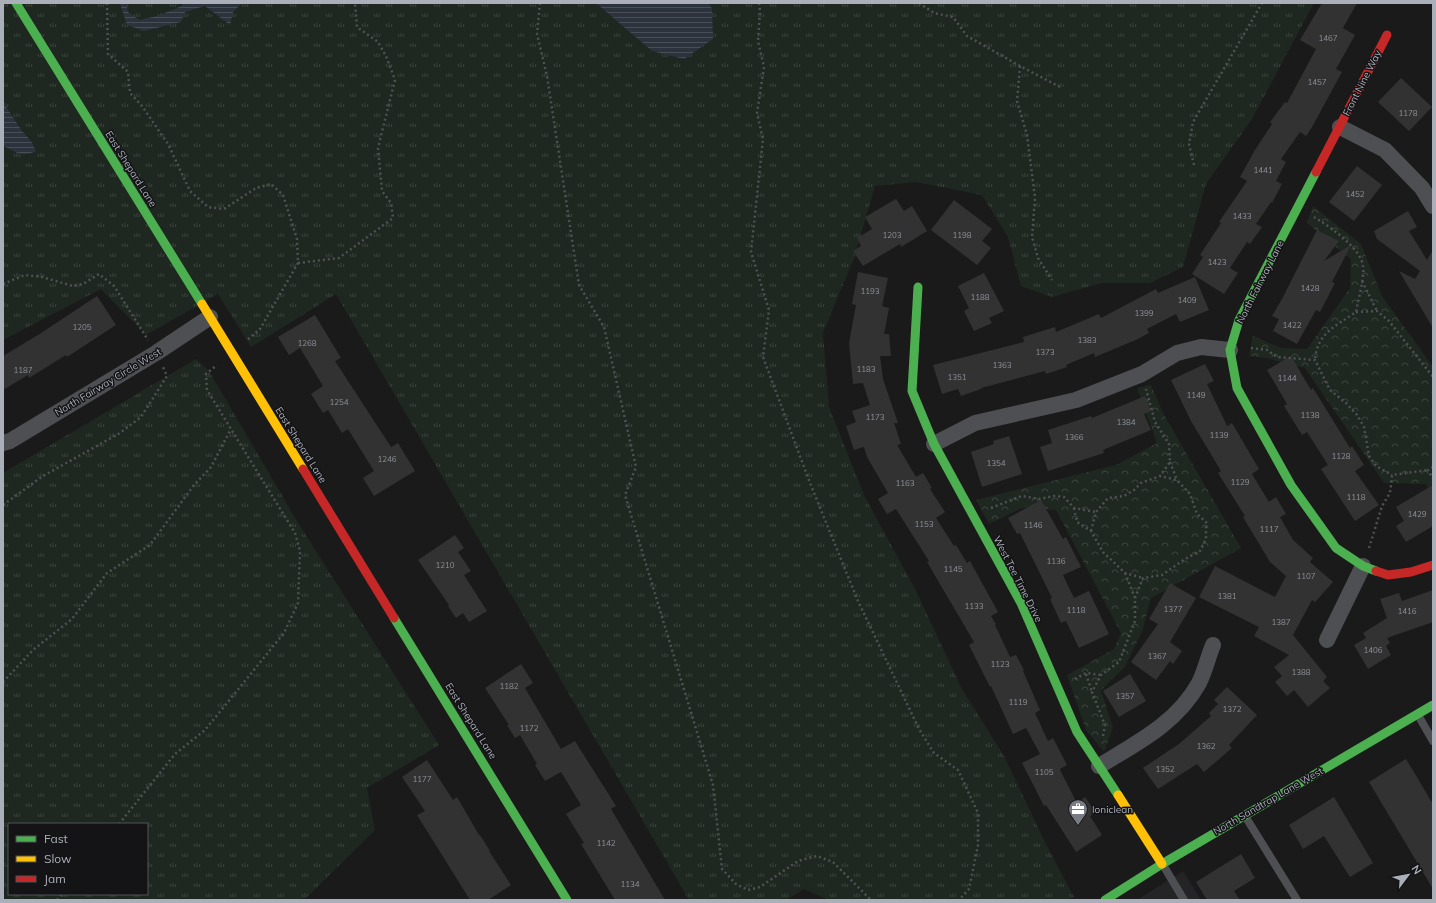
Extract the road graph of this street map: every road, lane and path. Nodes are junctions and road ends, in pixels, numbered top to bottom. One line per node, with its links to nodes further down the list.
1 (16, 3): 21 (street, East Shepard Lane)
2 (107, 3): 15 (path)
3 (355, 3): 15 (path)
4 (540, 3): 62 (path)
5 (758, 3): 63 (path)
6 (919, 3): 9 (path)
7 (1262, 3): 12 (path)
8 (1387, 35): 11 (street, Front Nine Way)
9 (1020, 66): 10 (path); 16 (path)
10 (1060, 87)
11 (1340, 127): 13 (street, Front Nine Way); 14 (street, North Fairway Lane)
12 (1194, 165)
13 (1433, 206)
14 (1298, 208): 17 (path); 22 (street, North Fairway Lane)
15 (298, 263): 23 (path)
16 (1052, 280)
17 (1362, 280): 19 (path); 20 (path)
18 (918, 287): 29 (street, West Tee Time Drive)
19 (1377, 311): 20 (path); 26 (path)
20 (1356, 312): 24 (path)
21 (210, 317): 23 (street, East Shepard Lane); 28 (street, North Fairway Circle West)
22 (1230, 350): 24 (path); 25 (street); 42 (street)
23 (231, 353): 27 (path); 61 (street, East Shepard Lane)
24 (1316, 360): 33 (path)
25 (1142, 374): 29 (street); 30 (path)
26 (1433, 377)
27 (231, 429): 50 (path); 59 (path)
28 (3, 443)
29 (934, 444): 39 (street, West Tee Time Drive)
30 (1170, 462): 34 (path); 36 (path)
31 (1433, 467): 32 (path)
32 (1428, 470): 33 (path); 35 (path)
33 (1392, 475): 42 (path)
34 (1160, 476): 36 (path); 38 (path)
35 (1433, 479)
36 (1177, 480): 44 (path)
37 (1074, 508): 38 (path); 39 (path); 40 (path)
38 (1096, 512): 40 (path)
39 (972, 514): 51 (street, West Tee Time Drive)
40 (1091, 531): 43 (path)
41 (1433, 565): 42 (street)
42 (1363, 566): 46 (street)
43 (1125, 573): 44 (path); 45 (path)
44 (1143, 578): 45 (path)
45 (1135, 598): 49 (path)
46 (1327, 640)
47 (1213, 645): 57 (street)
48 (1086, 674): 49 (path); 51 (path); 52 (path)
49 (1101, 674): 52 (path)
50 (3, 682)
51 (1058, 687): 57 (street, West Tee Time Drive)
52 (1092, 692): 55 (path)
53 (1433, 704): 54 (street, North Sandtrap Lane West)
54 (1417, 714): 56 (lane); 58 (street, North Sandtrap Lane West)
55 (1103, 739)
56 (1433, 741)
57 (1099, 766): 60 (street, West Tee Time Drive)
58 (1245, 815): 60 (street, North Sandtrap Lane West); 66 (lane)
59 (120, 823)
60 (1162, 864): 64 (street, North Sandtrap Lane West); 65 (lane)
61 (567, 900)
62 (871, 900)
63 (959, 900)
64 (1105, 900)
65 (1184, 900)
66 (1297, 900)

